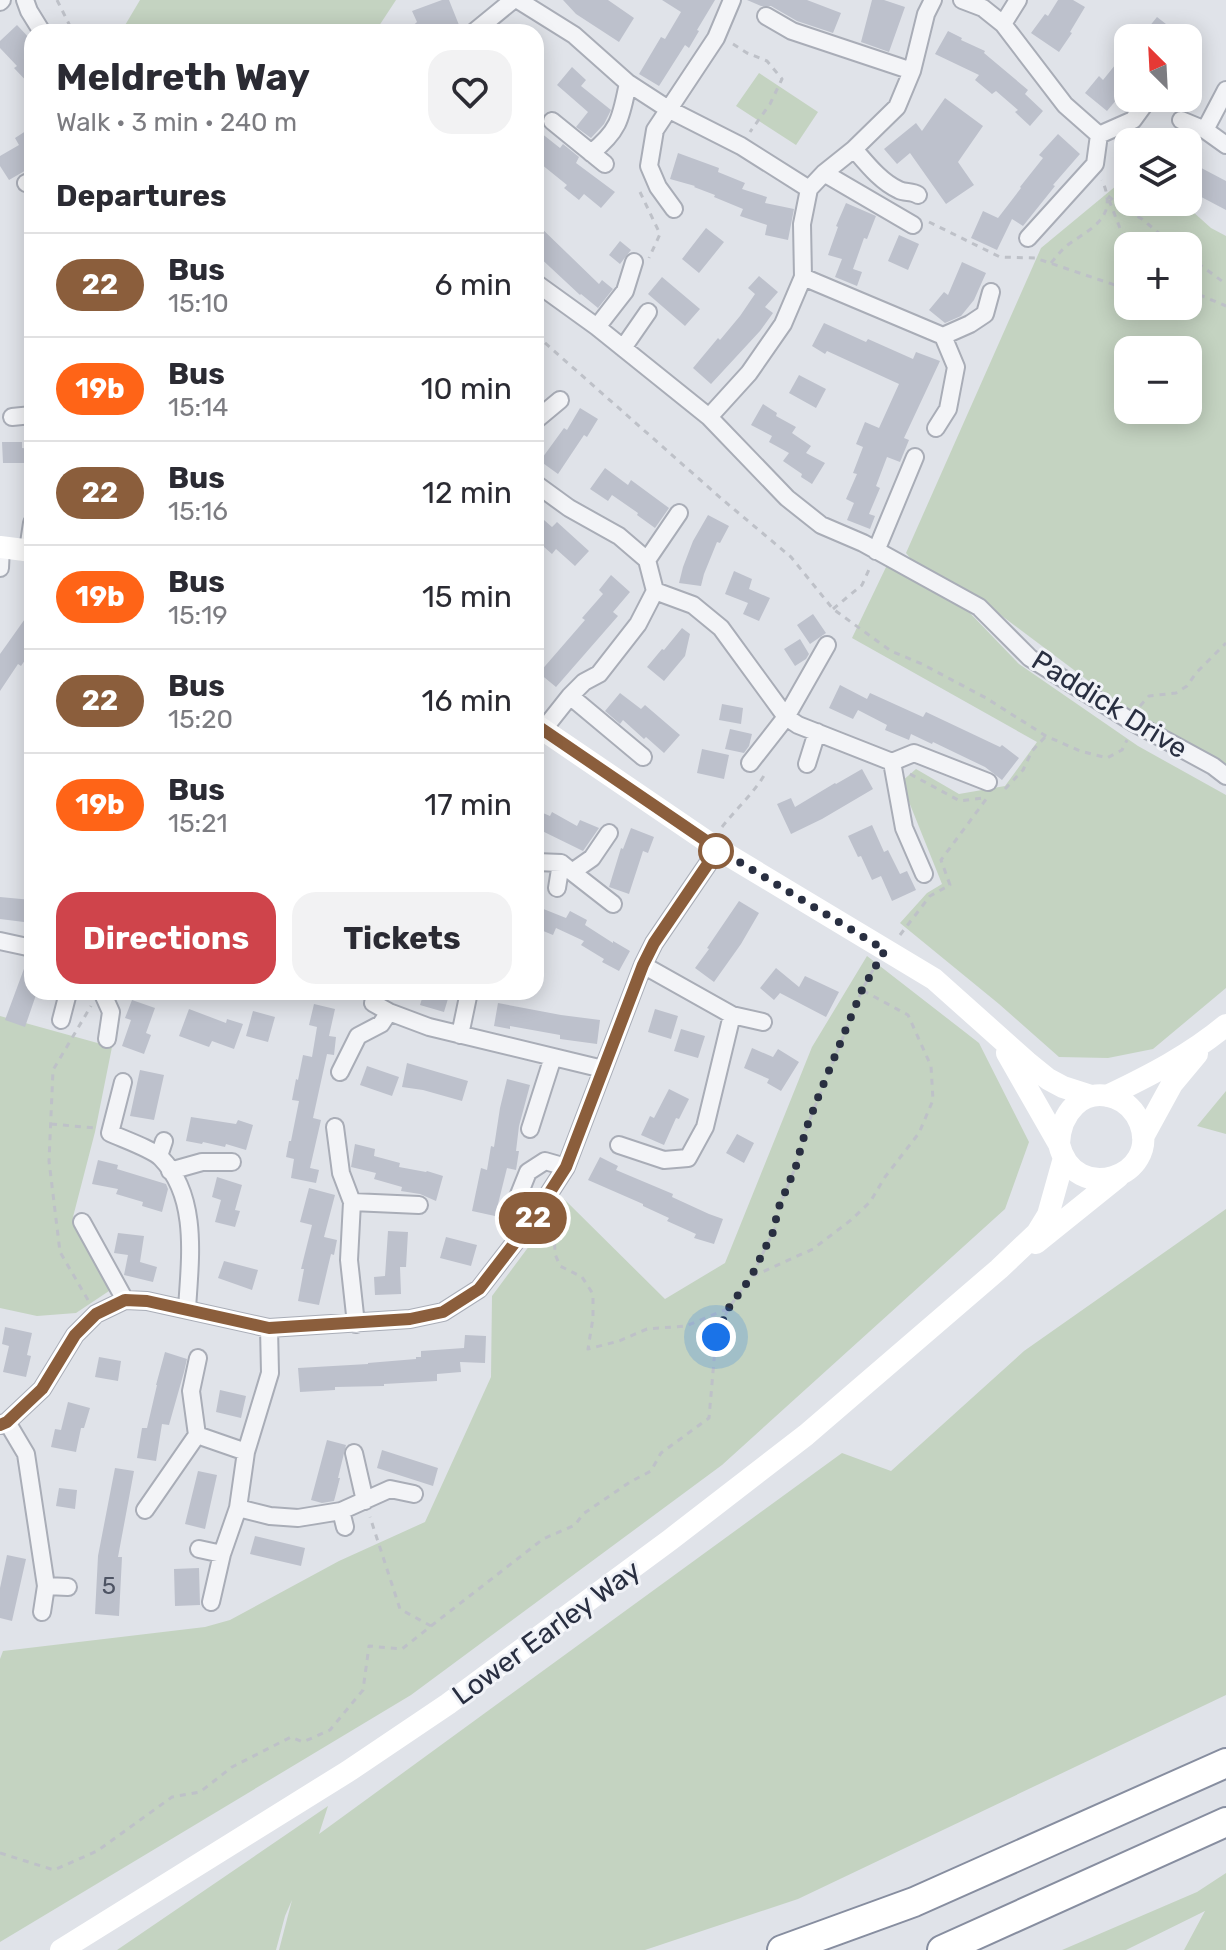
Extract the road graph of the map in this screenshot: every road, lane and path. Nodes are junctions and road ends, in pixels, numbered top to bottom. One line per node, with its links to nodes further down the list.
1 (25, 0): 9 (street)
2 (57, 0): 10 (path)
3 (515, 0): 11 (street); 15 (street)
4 (732, 0): 17 (street)
5 (933, 0): 14 (street)
6 (962, 0): 12 (street)
7 (1018, 0): 12 (street)
8 (766, 16): 14 (street)
9 (37, 24)
10 (69, 24)
11 (484, 24)
12 (1003, 24): 22 (street)
13 (724, 38): 24 (path)
14 (912, 71): 25 (street)
15 (628, 83): 17 (street); 26 (street)
16 (1226, 90): 21 (street)
17 (668, 109): 24 (street); 34 (street)
18 (1139, 112): 22 (street)
19 (1181, 120): 21 (street)
20 (552, 121): 26 (street)
21 (1205, 130): 23 (street)
22 (1099, 135): 28 (street)
23 (1226, 145)
24 (741, 146): 31 (street)
25 (854, 149): 29 (street); 32 (street)
26 (591, 153): 27 (street)
27 (605, 164)
28 (1095, 164): 33 (path); 38 (street)
29 (824, 173): 31 (street); 35 (street)
30 (640, 179): 39 (path)
31 (809, 189): 42 (street)
32 (918, 195)
33 (1108, 196): 36 (path); 37 (path); 40 (path)
34 (674, 209)
35 (917, 221): 40 (path)
36 (1122, 232)
37 (1157, 232)
38 (1028, 238)
39 (641, 262): 50 (street)
40 (1051, 263): 44 (path)
41 (1202, 266): 43 (path)
42 (803, 277): 51 (street); 58 (street)
43 (1226, 284)
44 (1114, 285)
45 (544, 289): 50 (street, Paddick Drive)
46 (991, 292): 51 (street)
47 (1202, 296): 48 (path)
48 (1226, 306)
49 (648, 312): 53 (street)
50 (597, 327): 53 (street, Paddick Drive)
51 (943, 336): 59 (street)
52 (544, 342): 69 (path)
53 (623, 348): 58 (street, Paddick Drive)
54 (560, 400): 55 (street)
55 (544, 413)
56 (24, 416): 57 (street)
57 (12, 417)
58 (709, 417): 65 (street, Paddick Drive)
59 (936, 428)
60 (915, 457): 65 (street)
61 (544, 490): 66 (street)
62 (679, 513): 66 (street)
63 (0, 547): 64 (main road); 67 (street)
64 (24, 550)
65 (876, 551): 69 (path); 83 (street, Paddick Drive)
66 (647, 560): 68 (street)
67 (0, 568)
68 (655, 591): 72 (street); 74 (street)
69 (833, 609): 78 (path)
70 (1226, 643): 73 (path)
71 (827, 645): 74 (street)
72 (570, 696): 75 (street); 79 (street)
73 (1140, 706)
74 (786, 717): 77 (street); 81 (street)
75 (544, 724)
76 (544, 731): 87 (main road)
77 (817, 732): 80 (street); 82 (street)
78 (1129, 737)
79 (643, 757)
80 (892, 762): 84 (street); 90 (street)
81 (750, 763)
82 (807, 764)
83 (1226, 776)
84 (987, 790): 94 (path)
85 (740, 804): 87 (path)
86 (609, 833): 89 (street)
87 (718, 840): 94 (main road); 96 (street)
88 (544, 864): 89 (street)
89 (566, 868): 91 (street); 92 (street)
90 (924, 874)
91 (557, 888)
92 (613, 904)
93 (0, 941): 95 (street)
94 (892, 944): 97 (path); 108 (main road)
95 (24, 946)
96 (643, 965): 104 (street); 113 (street)
97 (862, 990): 133 (path); 133 (path)
98 (66, 1000): 105 (street)
99 (96, 1000): 117 (path)
100 (99, 1000): 110 (street)
101 (467, 1000): 109 (street)
102 (373, 1003): 103 (street)
103 (389, 1012): 109 (street); 114 (street)
104 (732, 1015): 106 (street); 122 (street)
105 (61, 1020)
106 (763, 1022)
107 (1226, 1025): 111 (main road)
108 (997, 1034): 116 (main road); 123 (main road)
109 (460, 1035): 112 (street)
110 (107, 1039)
111 (1208, 1040): 116 (main road); 121 (main road)
112 (553, 1057): 113 (street); 119 (street)
113 (603, 1069): 125 (street)
114 (340, 1072)
115 (123, 1082): 120 (street)
116 (1099, 1096): 121 (main road); 123 (main road)
117 (51, 1124): 120 (path); 137 (path)
118 (335, 1127): 128 (street)
119 (530, 1129)
120 (110, 1133): 126 (street)
121 (1143, 1137): 127 (main road)
122 (619, 1145)
123 (1061, 1151): 127 (main road); 132 (main road, Lower Earley Way)
124 (232, 1162): 126 (street)
125 (566, 1167): 130 (street); 130 (street)
126 (170, 1171): 135 (street)
127 (1123, 1174): 132 (main road, Lower Earley Way)
128 (352, 1202): 129 (street); 138 (street)
129 (419, 1205)
130 (532, 1220): 136 (path); 138 (street)
131 (82, 1222): 134 (street)
132 (999, 1269): 159 (main road, Lower Earley Way)
133 (751, 1277): 136 (path)
134 (125, 1300): 135 (street); 137 (street)
135 (187, 1309): 139 (street)
136 (728, 1309): 155 (path)
137 (96, 1314): 141 (street)
138 (356, 1324): 139 (street)
139 (269, 1328): 143 (street)
140 (198, 1358): 142 (street)
141 (4, 1424): 151 (street)
142 (197, 1435): 143 (street); 148 (street)
143 (246, 1452): 147 (street)
144 (354, 1453): 146 (street)
145 (414, 1494): 146 (street)
146 (365, 1501): 147 (street); 155 (path)
147 (238, 1508): 150 (street)
148 (145, 1510)
149 (199, 1549): 150 (street)
150 (222, 1554): 153 (street)
151 (46, 1586): 152 (street); 154 (street)
152 (68, 1587)
153 (211, 1602)
154 (42, 1612)
155 (431, 1626): 158 (path)
156 (1226, 1763): 160 (highway)
157 (1226, 1822): 161 (highway)
158 (0, 1853)
159 (61, 1950)
160 (782, 1950)
161 (942, 1950)

